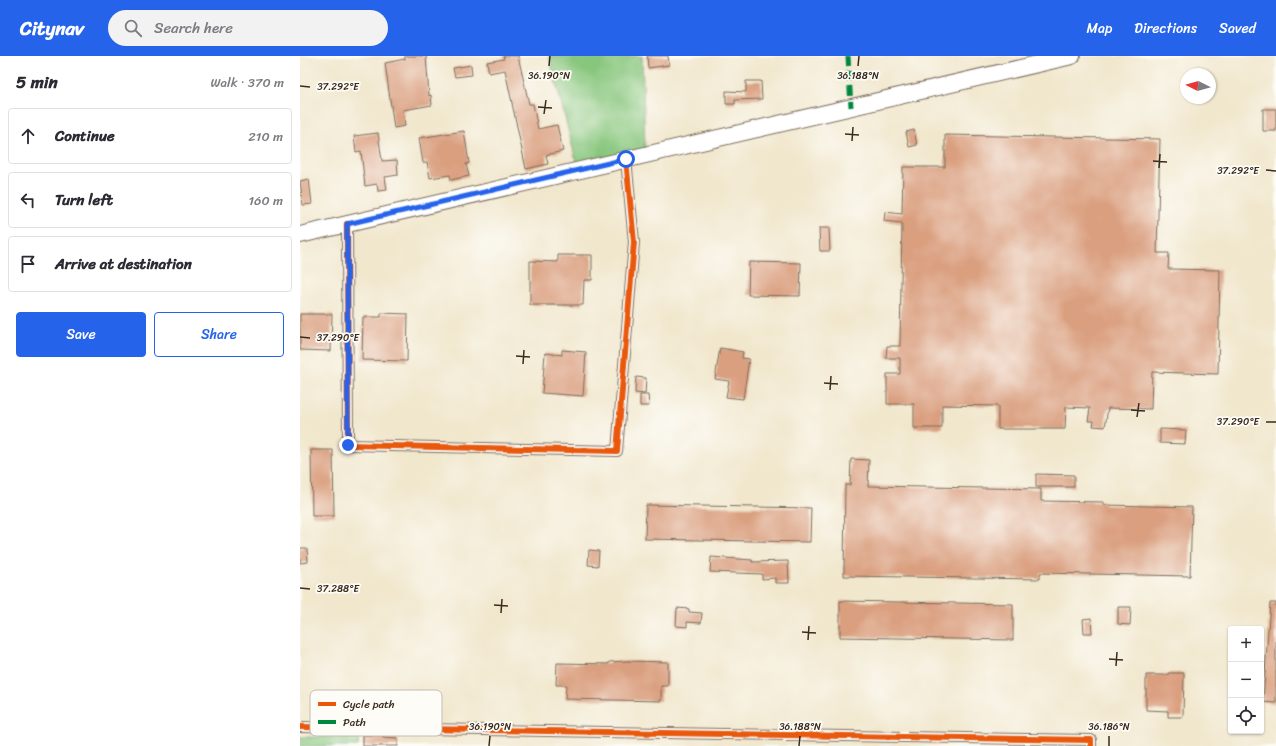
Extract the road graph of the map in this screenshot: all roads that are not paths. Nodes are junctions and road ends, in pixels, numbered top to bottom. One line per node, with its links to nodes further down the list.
1 (1072, 56): 2 (main road)
2 (626, 159): 3 (main road); 3 (street)
3 (347, 224): 4 (main road)
4 (300, 235)
5 (300, 727): 6 (street)
6 (310, 727)
7 (442, 730): 8 (street)
8 (967, 742): 9 (street)
9 (1091, 746)

